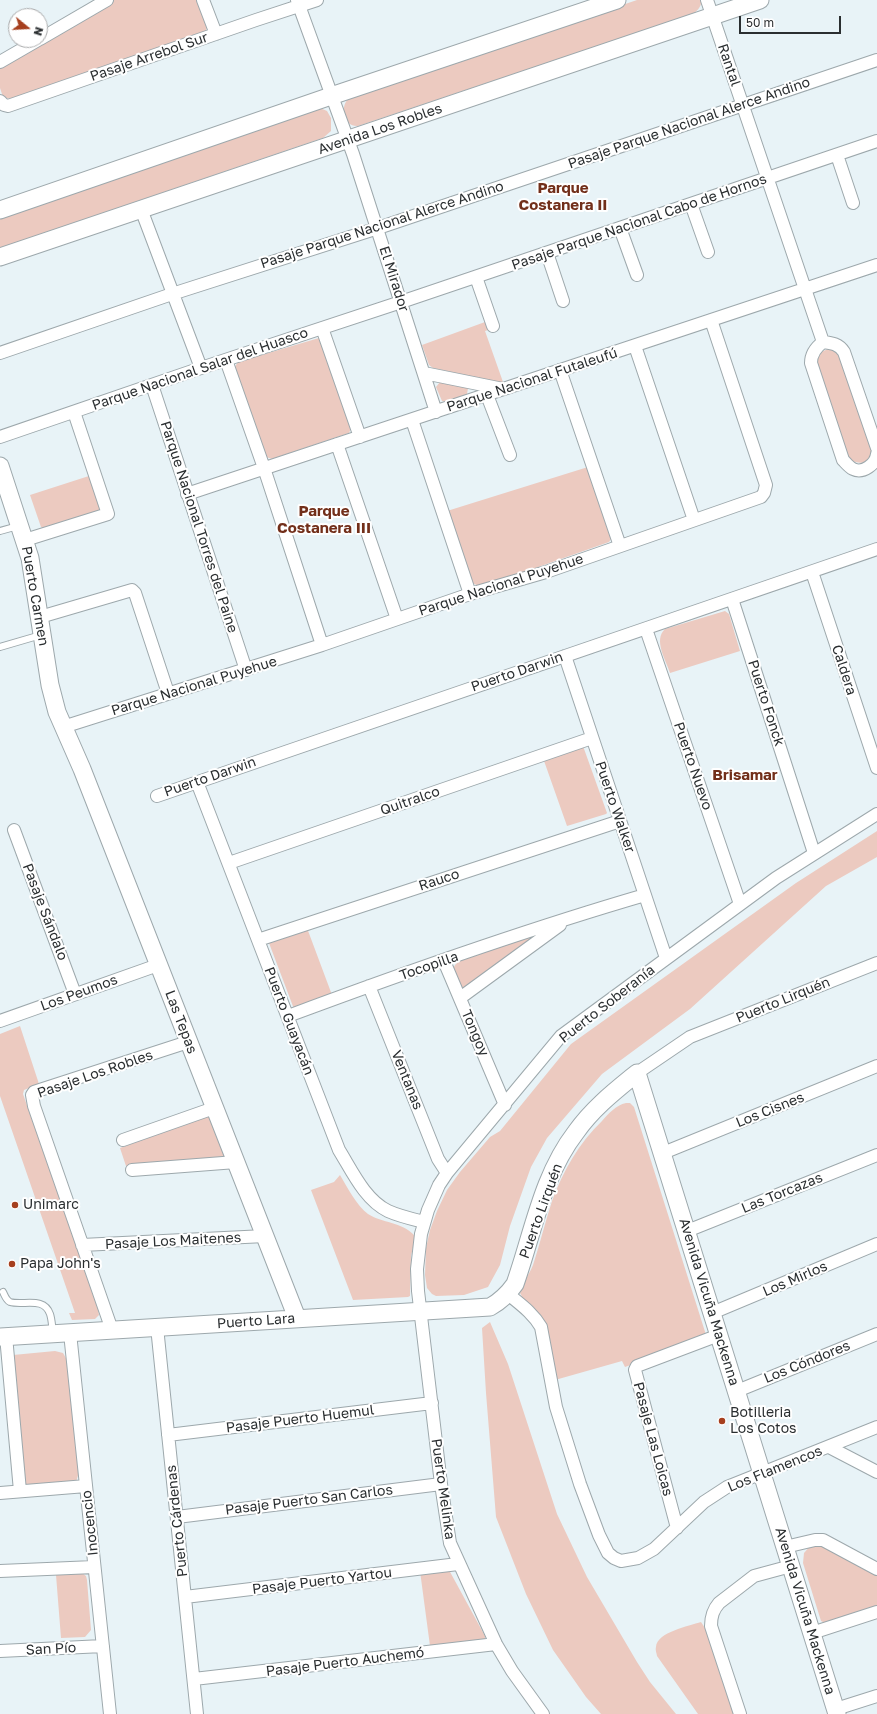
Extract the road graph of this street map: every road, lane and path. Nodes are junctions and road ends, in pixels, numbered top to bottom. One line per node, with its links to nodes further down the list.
1 (107, 0): 9 (street)
2 (203, 0): 10 (street)
3 (317, 0): 7 (street, Pasaje Arrebol Sur)
4 (617, 0): 14 (street)
5 (707, 0): 8 (street, Rantal)
6 (760, 0): 8 (street, Avenida Los Robles)
7 (298, 3): 10 (street, Pasaje Arrebol Sur); 14 (street, El Mirador)
8 (712, 16): 16 (street, Rantal); 17 (street, Avenida Los Robles)
9 (48, 34)
10 (216, 34): 15 (street, Pasaje Arrebol Sur)
11 (24, 48): 13 (street)
12 (877, 60): 16 (street, Pasaje Parque Nacional Alerce Andino)
13 (0, 62)
14 (331, 96): 17 (street, El Mirador); 24 (street)
15 (0, 101)
16 (743, 104): 20 (street, Rantal); 25 (street, Pasaje Parque Nacional Alerce Andino)
17 (348, 140): 23 (street, Avenida Los Robles); 25 (street, El Mirador)
18 (877, 141): 19 (street, Pasaje Parque Nacional Cabo de Hornos)
19 (837, 155): 20 (street, Pasaje Parque Nacional Cabo de Hornos); 21 (street)
20 (767, 178): 22 (street, Pasaje Parque Nacional Cabo de Hornos); 33 (street, Rantal)
21 (853, 203)
22 (691, 204): 26 (street, Pasaje Parque Nacional Cabo de Hornos); 27 (street)
23 (141, 209): 29 (street, Avenida Los Robles); 34 (street)
24 (0, 210)
25 (378, 228): 34 (street, Pasaje Parque Nacional Alerce Andino); 35 (street, El Mirador)
26 (620, 228): 28 (street, Pasaje Parque Nacional Cabo de Hornos); 31 (street)
27 (708, 252)
28 (547, 253): 32 (street, Pasaje Parque Nacional Cabo de Hornos); 36 (street)
29 (0, 257)
30 (877, 266): 33 (street, Parque Nacional Futaleufú)
31 (637, 274)
32 (476, 277): 35 (street, Pasaje Parque Nacional Cabo de Hornos); 38 (street)
33 (806, 289): 37 (street, Parque Nacional Futaleufú); 40 (street, Rantal)
34 (172, 294): 42 (street, Pasaje Parque Nacional Alerce Andino); 44 (street)
35 (401, 302): 39 (street, Parque Nacional Salar del Huasco); 46 (street, El Mirador)
36 (563, 302)
37 (711, 320): 41 (street, Parque Nacional Futaleufú); 62 (street, Parque Nacional Puyehue)
38 (493, 326)
39 (322, 328): 43 (street, Parque Nacional Salar del Huasco); 54 (street)
40 (823, 342): 56 (street); 57 (street)
41 (635, 346): 45 (street, Parque Nacional Futaleufú); 62 (street)
42 (0, 353)
43 (226, 360): 44 (street, Parque Nacional Salar del Huasco); 60 (street)
44 (201, 368): 47 (street, Parque Nacional Salar del Huasco)
45 (560, 370): 48 (street, Parque Nacional Futaleufú); 65 (street)
46 (424, 373): 48 (street); 51 (street, El Mirador)
47 (152, 385): 50 (street, Parque Nacional Salar del Huasco); 61 (street, Parque Nacional Torres del Paine)
48 (504, 389): 49 (street, Parque Nacional Futaleufú)
49 (487, 395): 51 (street, Parque Nacional Futaleufú); 58 (street)
50 (74, 412): 53 (street, Parque Nacional Salar del Huasco); 64 (street)
51 (436, 412): 52 (street, Parque Nacional Futaleufú)
52 (412, 420): 54 (street, Parque Nacional Futaleufú); 68 (street)
53 (0, 437)
54 (360, 437): 55 (street, Parque Nacional Futaleufú)
55 (337, 444): 60 (street, Parque Nacional Futaleufú); 71 (street)
56 (877, 448)
57 (877, 454)
58 (510, 455)
59 (0, 466): 64 (street, Puerto Carmen)
60 (264, 468): 61 (street, Parque Nacional Futaleufú); 74 (street)
61 (187, 494): 77 (street, Parque Nacional Torres del Paine)
62 (694, 520): 65 (street, Parque Nacional Puyehue)
63 (0, 530): 64 (lane)
64 (22, 532): 70 (street, Puerto Carmen)
65 (620, 546): 68 (street, Parque Nacional Puyehue)
66 (877, 549): 67 (street, Puerto Darwin)
67 (812, 572): 69 (street, Puerto Darwin); 81 (street, Caldera)
68 (470, 594): 71 (street, Parque Nacional Puyehue)
69 (732, 599): 72 (street, Puerto Darwin); 87 (street, Puerto Fonck)
70 (40, 617): 73 (street, Puerto Carmen); 78 (street)
71 (397, 619): 74 (street, Parque Nacional Puyehue)
72 (646, 629): 76 (street, Puerto Darwin); 90 (street, Puerto Nuevo)
73 (42, 634): 75 (lane); 79 (street, Puerto Carmen)
74 (322, 645): 77 (street, Parque Nacional Puyehue)
75 (0, 647)
76 (566, 656): 80 (street, Puerto Walker); 82 (street, Puerto Darwin)
77 (246, 670): 78 (street, Parque Nacional Puyehue)
78 (168, 694): 79 (street, Parque Nacional Puyehue)
79 (63, 727): 96 (street, Las Tepas)
80 (592, 738): 85 (street, Puerto Walker); 88 (street, Quitralco)
81 (877, 768)
82 (197, 782): 83 (street, Puerto Darwin); 88 (street, Puerto Guayacán)
83 (157, 796)
84 (877, 814): 87 (street, Puerto Soberanía)
85 (620, 821): 89 (street, Puerto Walker); 92 (street, Rauco)
86 (14, 830): 98 (street, Pasaje Sándalo)
87 (814, 853): 90 (street, Puerto Soberanía)
88 (229, 863): 92 (street, Puerto Guayacán)
89 (645, 895): 91 (street, Tocopilla); 93 (street, Puerto Walker)
90 (740, 904): 93 (street, Puerto Soberanía)
91 (570, 917): 94 (street, Tocopilla); 99 (street, Tocopilla)
92 (258, 940): 100 (street, Puerto Guayacán)
93 (666, 958): 105 (street, Puerto Soberanía)
94 (444, 961): 97 (street, Tocopilla); 99 (street, Tongoy)
95 (877, 963): 104 (street, Puerto Lirquén)
96 (158, 965): 98 (street, Los Peumos); 102 (street, Las Tepas)
97 (369, 986): 100 (street, Tocopilla); 112 (street, Ventanas)
98 (76, 994): 101 (street, Los Peumos)
99 (460, 998): 105 (street, Tongoy)
100 (288, 1016): 113 (street, Puerto Guayacán)
101 (1, 1017)
102 (188, 1042): 106 (street, Las Tepas); 117 (street, Pasaje Los Robles)
103 (877, 1066): 108 (street, Los Cisnes)
104 (637, 1072): 108 (street, Avenida Vicuña Mackenna); 119 (street, Puerto Lirquén)
105 (505, 1104): 112 (street, Puerto Soberanía)
106 (214, 1108): 107 (street); 110 (street, Las Tepas)
107 (123, 1140)
108 (662, 1153): 114 (street, Avenida Vicuña Mackenna)
109 (877, 1155): 114 (street, Las Torcazas)
110 (236, 1162): 111 (street); 115 (street, Las Tepas)
111 (132, 1170)
112 (447, 1173): 113 (street, Puerto Soberanía)
113 (424, 1222): 120 (street, Puerto Soberanía)
114 (687, 1231): 121 (street, Avenida Vicuña Mackenna)
115 (265, 1236): 117 (street, Pasaje Los Maitenes); 122 (street, Las Tepas)
116 (877, 1244): 121 (street, Los Mirlos)
117 (82, 1246): 124 (street, Pasaje Los Robles)
118 (3, 1292): 126 (lane)
119 (508, 1294): 120 (street, Puerto Lara); 142 (street, Los Flamencos)
120 (420, 1312): 122 (street, Puerto Lara); 131 (street, Puerto Melinka)
121 (712, 1313): 128 (street, Avenida Vicuña Mackenna)
122 (297, 1318): 123 (street, Puerto Lara)
123 (157, 1327): 124 (street, Puerto Lara); 133 (street, Puerto Cárdenas)
124 (112, 1330): 125 (street, Puerto Lara)
125 (70, 1333): 126 (street, Puerto Lara); 138 (street, Inocencio)
126 (53, 1334): 129 (street, Puerto Lara)
127 (877, 1334): 130 (street, Los Cóndores)
128 (719, 1335): 130 (street, Avenida Vicuña Mackenna); 142 (street, Pasaje Las Loicas)
129 (3, 1336): 139 (street)
130 (737, 1391): 136 (street, Avenida Vicuña Mackenna)
131 (432, 1403): 133 (street, Pasaje Puerto Huemul); 137 (street, Puerto Melinka)
132 (877, 1427): 134 (street, Los Flamencos)
133 (168, 1435): 141 (street, Puerto Cárdenas)
134 (829, 1447): 135 (street); 136 (street, Los Flamencos)
135 (877, 1472)
136 (762, 1473): 142 (street, Los Flamencos); 143 (street, Avenida Vicuña Mackenna)
137 (441, 1484): 141 (street, Pasaje Puerto San Carlos); 144 (street, Puerto Melinka)
138 (86, 1486): 139 (street); 146 (street, Inocencio)
139 (20, 1491): 140 (street)
140 (0, 1493)
141 (177, 1517): 149 (street, Puerto Cárdenas)
142 (677, 1528)
143 (785, 1547): 145 (street, Avenida Vicuña Mackenna); 147 (street)
144 (458, 1564): 149 (street, Pasaje Puerto Yartou); 152 (street, Puerto Melinka)
145 (791, 1566): 151 (street, Avenida Vicuña Mackenna); 161 (street)
146 (94, 1567): 148 (street); 153 (street, Inocencio)
147 (877, 1569)
148 (0, 1571)
149 (185, 1598): 155 (street, Puerto Cárdenas)
150 (877, 1612): 151 (street)
151 (812, 1634): 157 (street, Avenida Vicuña Mackenna)
152 (496, 1644): 155 (street, Pasaje Puerto Auchemó); 160 (street, Puerto Melinka)
153 (103, 1646): 154 (street, San Pío); 158 (street, Inocencio)
154 (0, 1651)
155 (194, 1679): 159 (street, Puerto Cárdenas)
156 (877, 1696): 157 (street)
157 (837, 1711)
158 (110, 1714)
159 (197, 1714)
160 (543, 1714)
161 (740, 1714)

